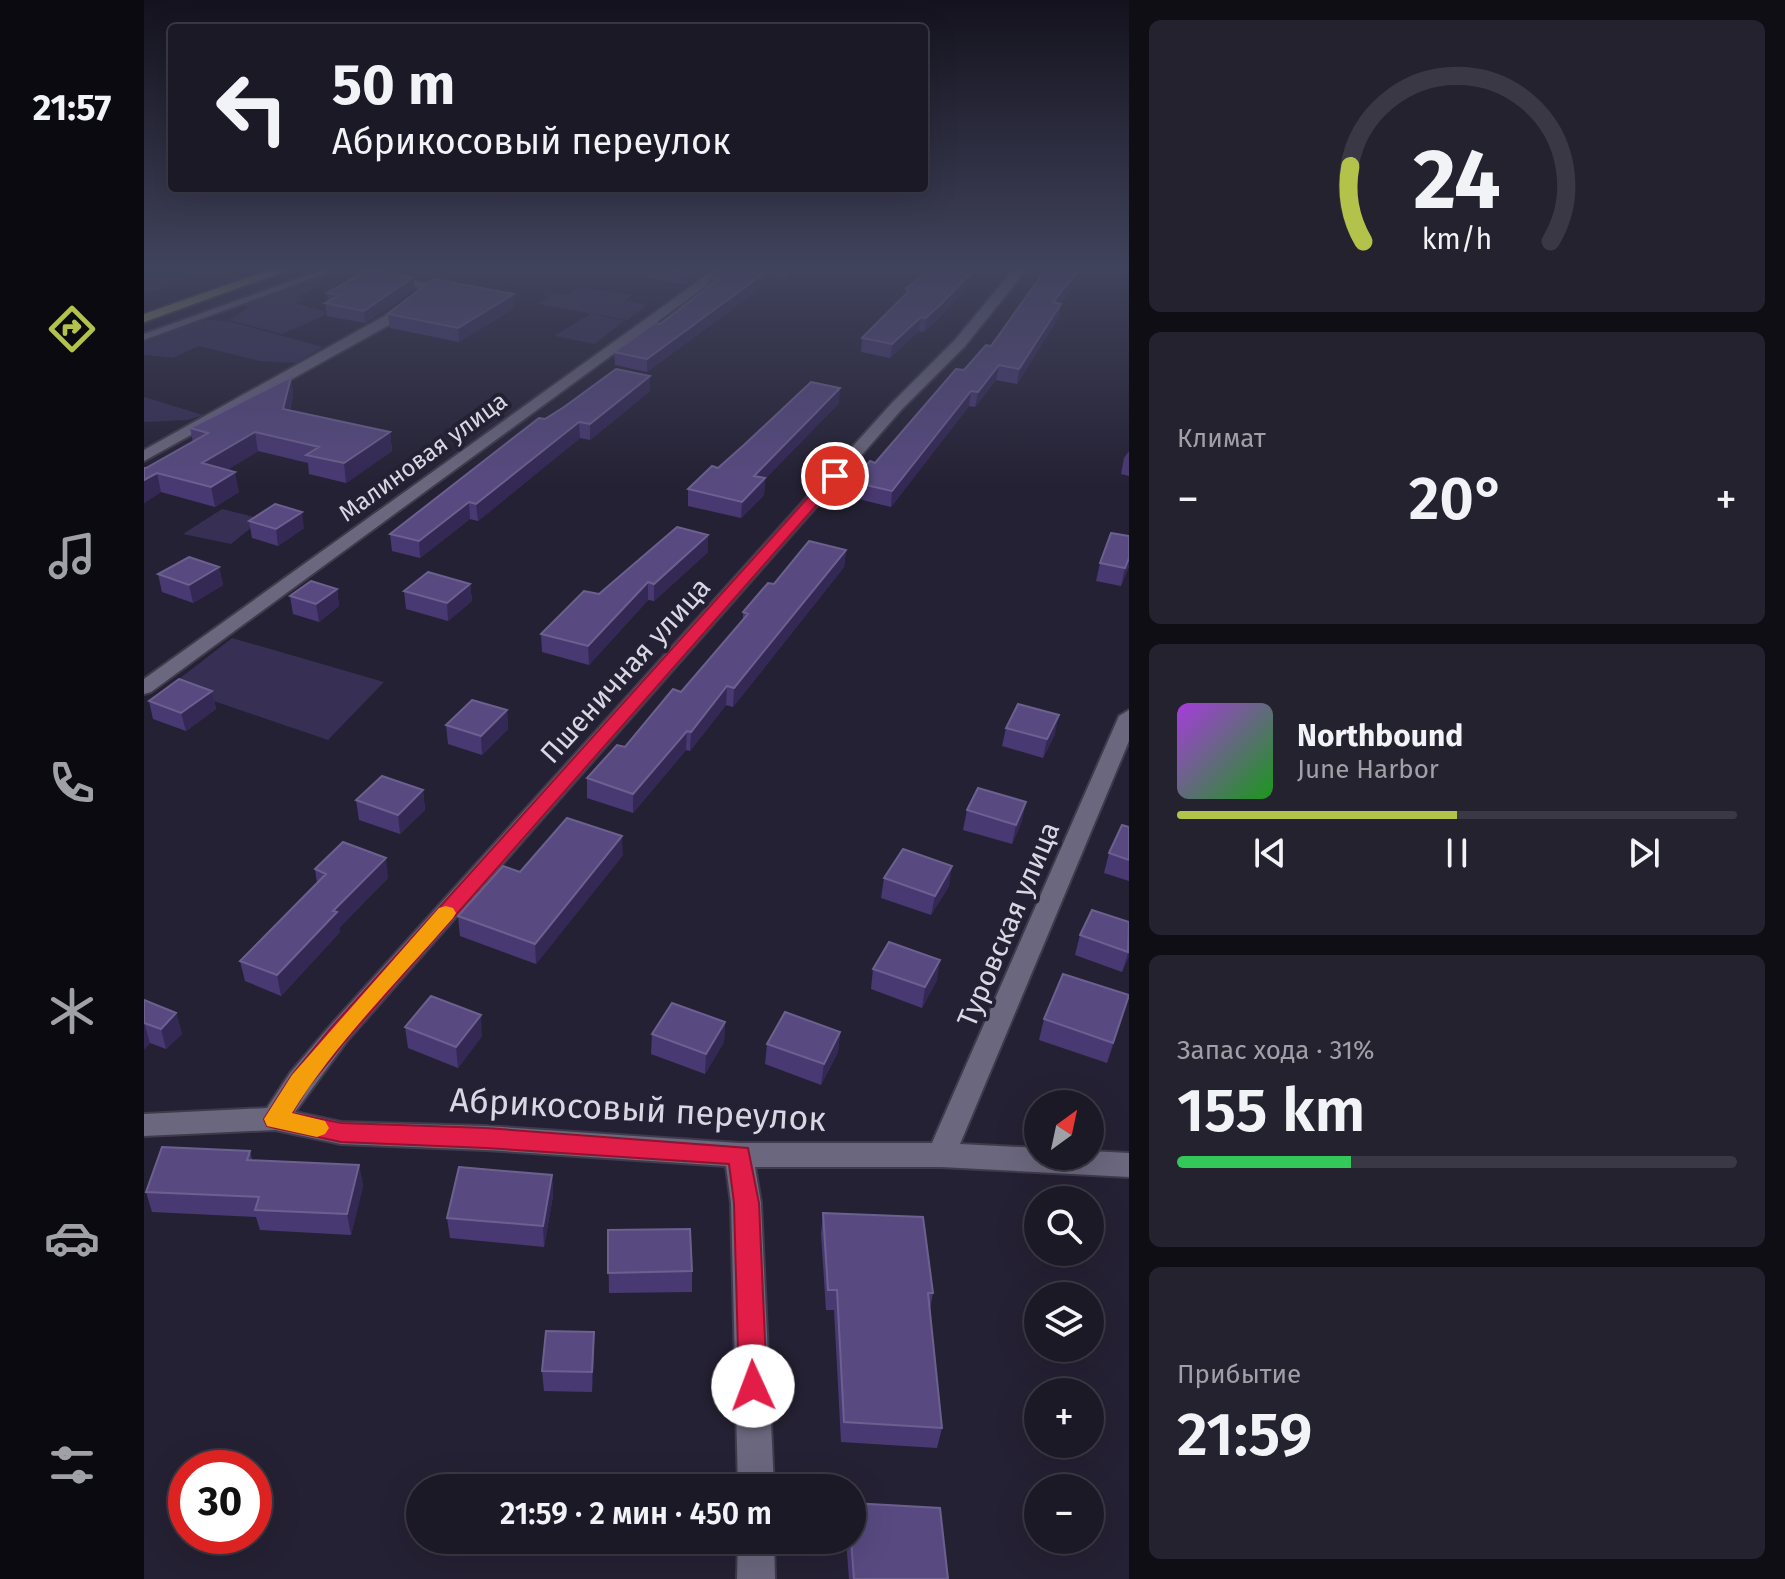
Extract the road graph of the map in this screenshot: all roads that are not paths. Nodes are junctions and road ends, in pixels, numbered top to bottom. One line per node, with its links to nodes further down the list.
1 (354, 339): 4 (street)
2 (627, 339): 5 (street, Малиновая улица)
3 (964, 339): 7 (street, Пшеничная улица)
4 (144, 456)
5 (144, 688)
6 (1129, 716): 10 (street, Туровская улица)
7 (275, 1119): 8 (street, Абрикосовый переулок); 9 (street, Абрикосовый переулок)
8 (144, 1125)
9 (739, 1155): 10 (street, Абрикосовый переулок); 12 (street)
10 (941, 1155): 11 (street, Абрикосовый переулок)
11 (1129, 1165)
12 (756, 1474)
13 (756, 1554): 14 (street)
14 (756, 1579)

